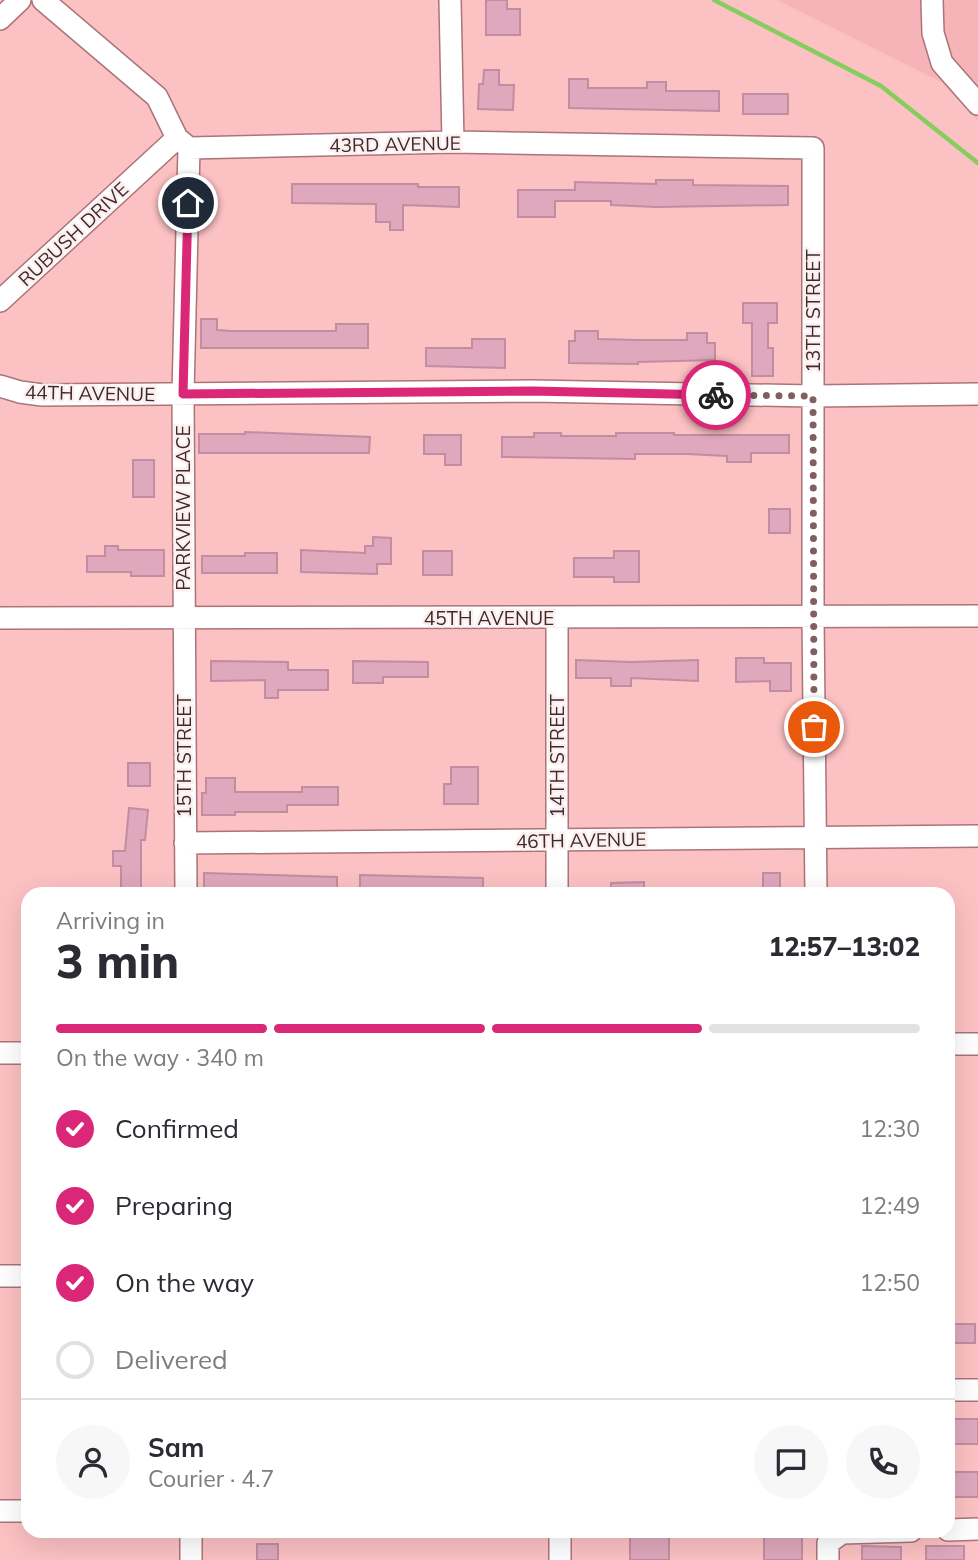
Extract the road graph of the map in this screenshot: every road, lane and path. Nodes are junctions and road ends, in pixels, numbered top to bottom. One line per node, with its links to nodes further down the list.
1 (20, 0): 5 (street)
2 (43, 0): 8 (street)
3 (450, 0): 7 (street)
4 (932, 0): 6 (street)
5 (0, 19)
6 (978, 104)
7 (453, 142): 8 (street, 43RD AVENUE); 9 (street, 43RD AVENUE)
8 (183, 143): 10 (street, RUBUSH DRIVE); 12 (street, PARKVIEW PLACE)
9 (813, 148): 14 (street, 13TH STREET)
10 (0, 301)
11 (0, 386): 12 (street, 44TH AVENUE)
12 (183, 394): 14 (street, 44TH AVENUE); 16 (street, PARKVIEW PLACE)
13 (978, 394): 14 (street, 44TH AVENUE)
14 (813, 396): 17 (street, 13TH STREET)
15 (978, 616): 17 (street, 45TH AVENUE)
16 (184, 617): 18 (street, 45TH AVENUE); 19 (street, 45TH AVENUE); 23 (street, 15TH STREET)
17 (813, 617): 19 (street, 45TH AVENUE); 21 (street, 13TH STREET)
18 (0, 618)
19 (557, 618): 22 (street, 14TH STREET)
20 (978, 836): 21 (street, 46TH AVENUE)
21 (816, 838): 22 (street, 46TH AVENUE); 26 (street, 13TH STREET)
22 (557, 841): 23 (street, 46TH AVENUE); 25 (street, 14TH STREET)
23 (185, 843): 24 (street, 15TH STREET)
24 (186, 887)
25 (557, 887)
26 (816, 887)
27 (955, 1044): 28 (street)
28 (978, 1044)
29 (0, 1053): 30 (street)
30 (21, 1053)
31 (0, 1276): 32 (street)
32 (21, 1276)
33 (955, 1390): 34 (street)
34 (978, 1390)
35 (0, 1511): 36 (street)
36 (21, 1511)
37 (978, 1529): 38 (street)
38 (955, 1530)
39 (191, 1538): 42 (street)
40 (560, 1538): 43 (street)
41 (835, 1538): 44 (street)
42 (191, 1560)
43 (560, 1560)
44 (828, 1560)

